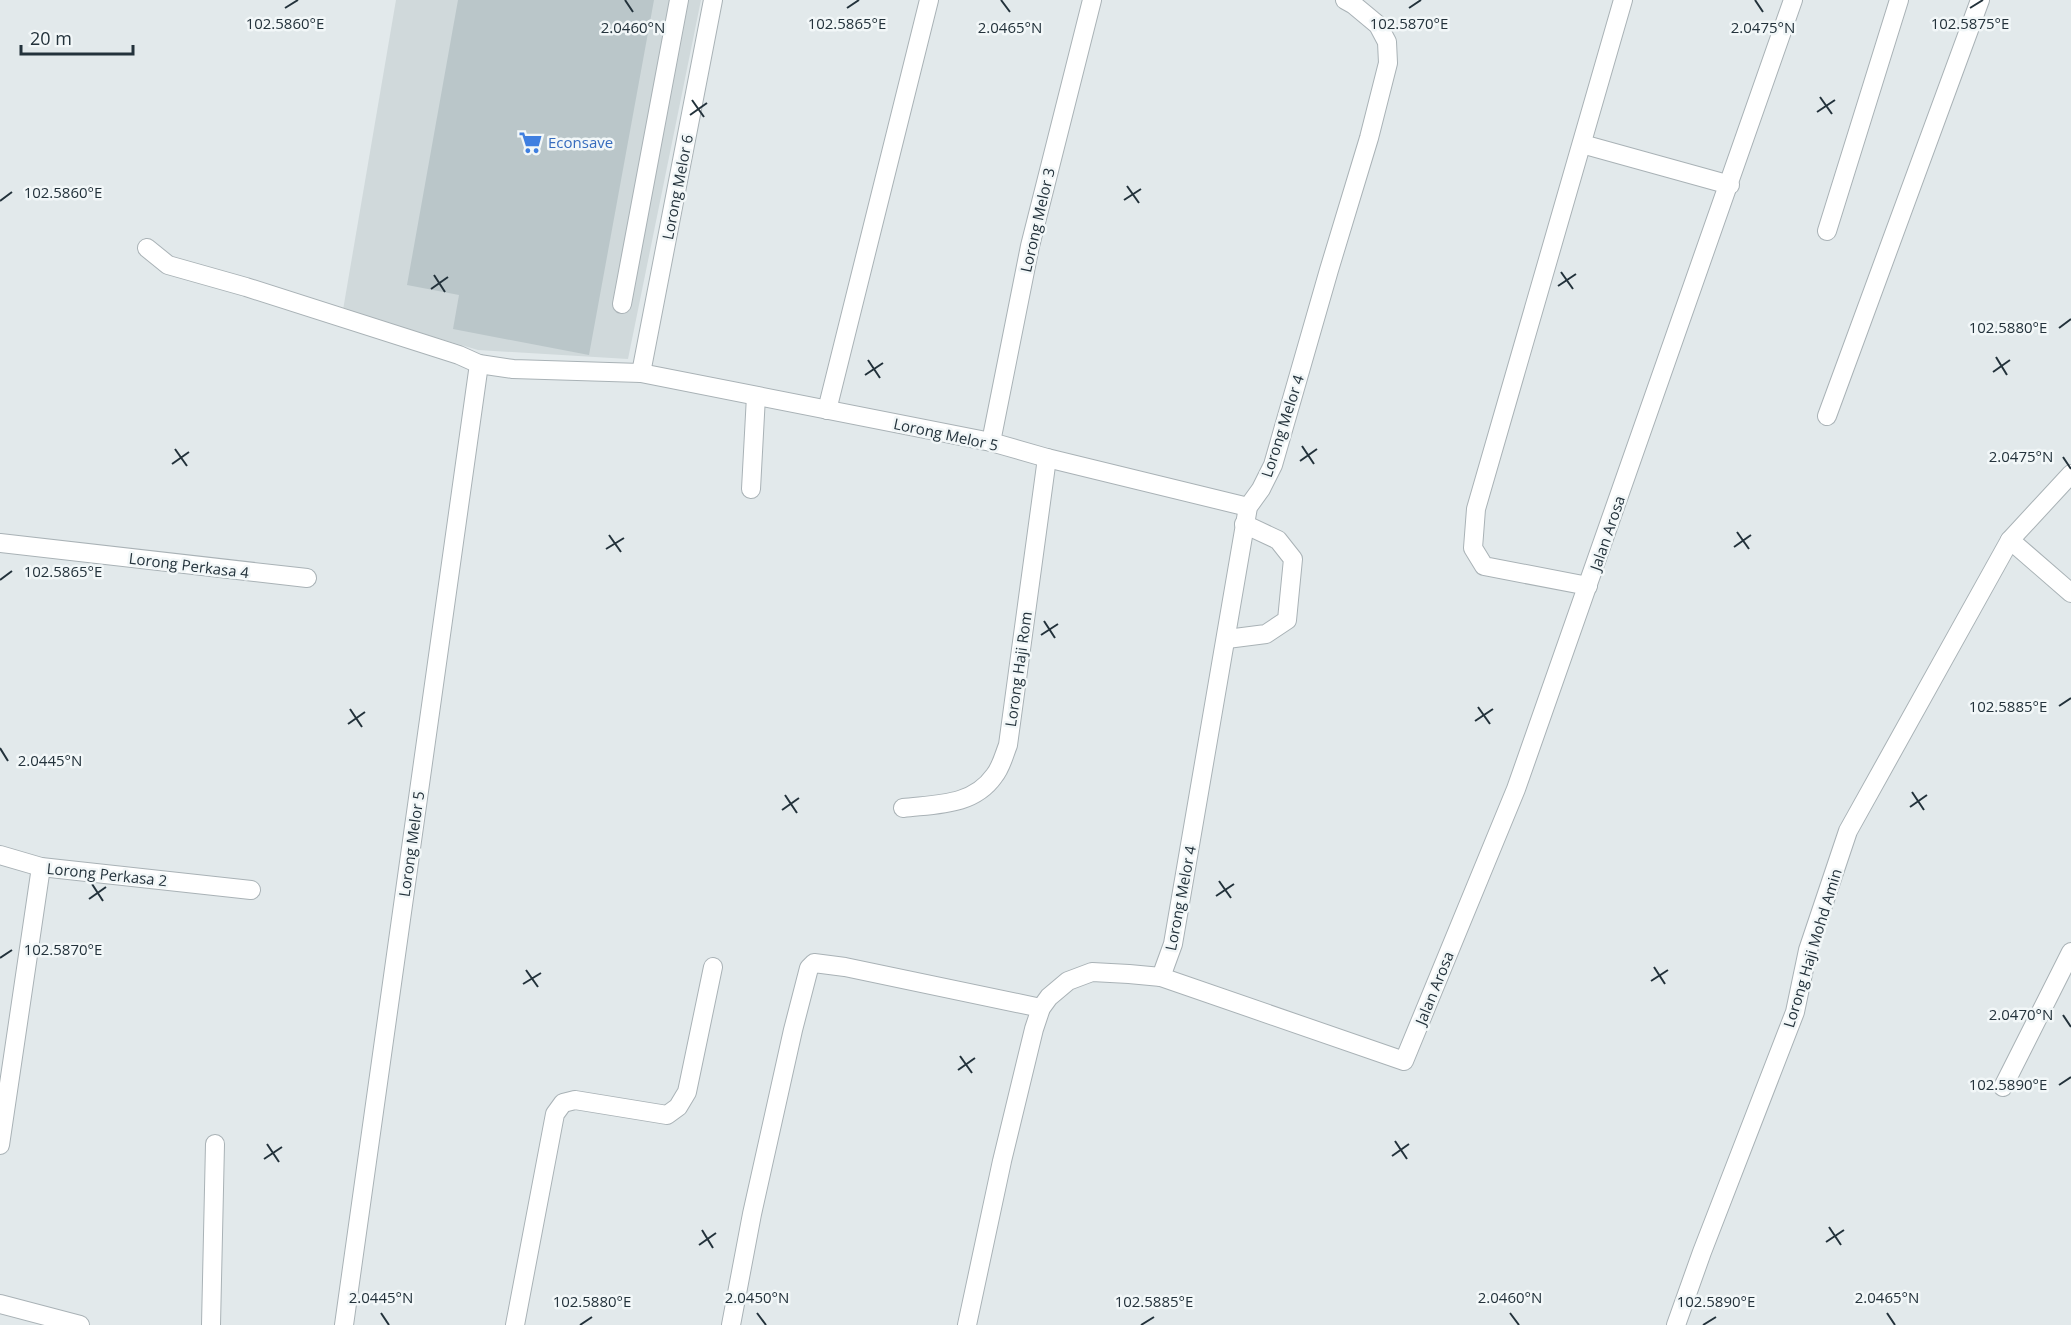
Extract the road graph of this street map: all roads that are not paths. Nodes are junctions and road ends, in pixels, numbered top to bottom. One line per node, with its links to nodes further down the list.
1 (679, 0): 14 (street)
2 (712, 0): 16 (street, Lorong Melor 6)
3 (929, 0): 18 (street)
4 (1092, 0): 20 (street, Lorong Melor 3)
5 (1345, 0): 24 (street, Lorong Melor 4)
6 (1623, 0): 10 (street)
7 (1793, 0): 11 (street, Jalan Arosa)
8 (1899, 0): 12 (street)
9 (1980, 0): 19 (street)
10 (1582, 144): 11 (street); 28 (street)
11 (1730, 185): 28 (street, Jalan Arosa)
12 (1827, 231)
13 (147, 248): 15 (street, Lorong Melor 5)
14 (622, 304)
15 (479, 364): 16 (street, Lorong Melor 5); 45 (street, Lorong Melor 5)
16 (641, 373): 17 (street, Lorong Melor 5)
17 (756, 396): 18 (street, Lorong Melor 5); 23 (street)
18 (827, 410): 20 (street, Lorong Melor 5)
19 (1827, 416)
20 (991, 442): 21 (street, Lorong Melor 5)
21 (1047, 458): 24 (street, Lorong Melor 5); 31 (street, Lorong Haji Rom)
22 (2071, 474): 25 (street, Lorong Haji Mohd Amin)
23 (751, 489)
24 (1246, 516): 30 (street, Lorong Melor 4); 30 (street, Lorong Melor 5)
25 (2010, 540): 29 (street); 49 (street, Lorong Haji Mohd Amin)
26 (0, 543): 27 (street, Lorong Perkasa 4)
27 (307, 578)
28 (1588, 586): 37 (street, Jalan Arosa)
29 (2071, 593)
30 (1227, 639): 37 (street, Lorong Melor 4)
31 (903, 808)
32 (0, 855): 33 (street, Lorong Perkasa 2)
33 (41, 867): 34 (street, Lorong Perkasa 2); 41 (street)
34 (251, 890)
35 (2071, 952): 39 (street)
36 (713, 967): 46 (street)
37 (1161, 977): 38 (street)
38 (1041, 1008): 47 (street); 48 (street)
39 (2002, 1087)
40 (215, 1144): 44 (street)
41 (0, 1145)
42 (0, 1304): 43 (street)
43 (80, 1325)
44 (211, 1325)
45 (344, 1325)
46 (515, 1325)
47 (731, 1325)
48 (967, 1325)
49 (1676, 1325)

